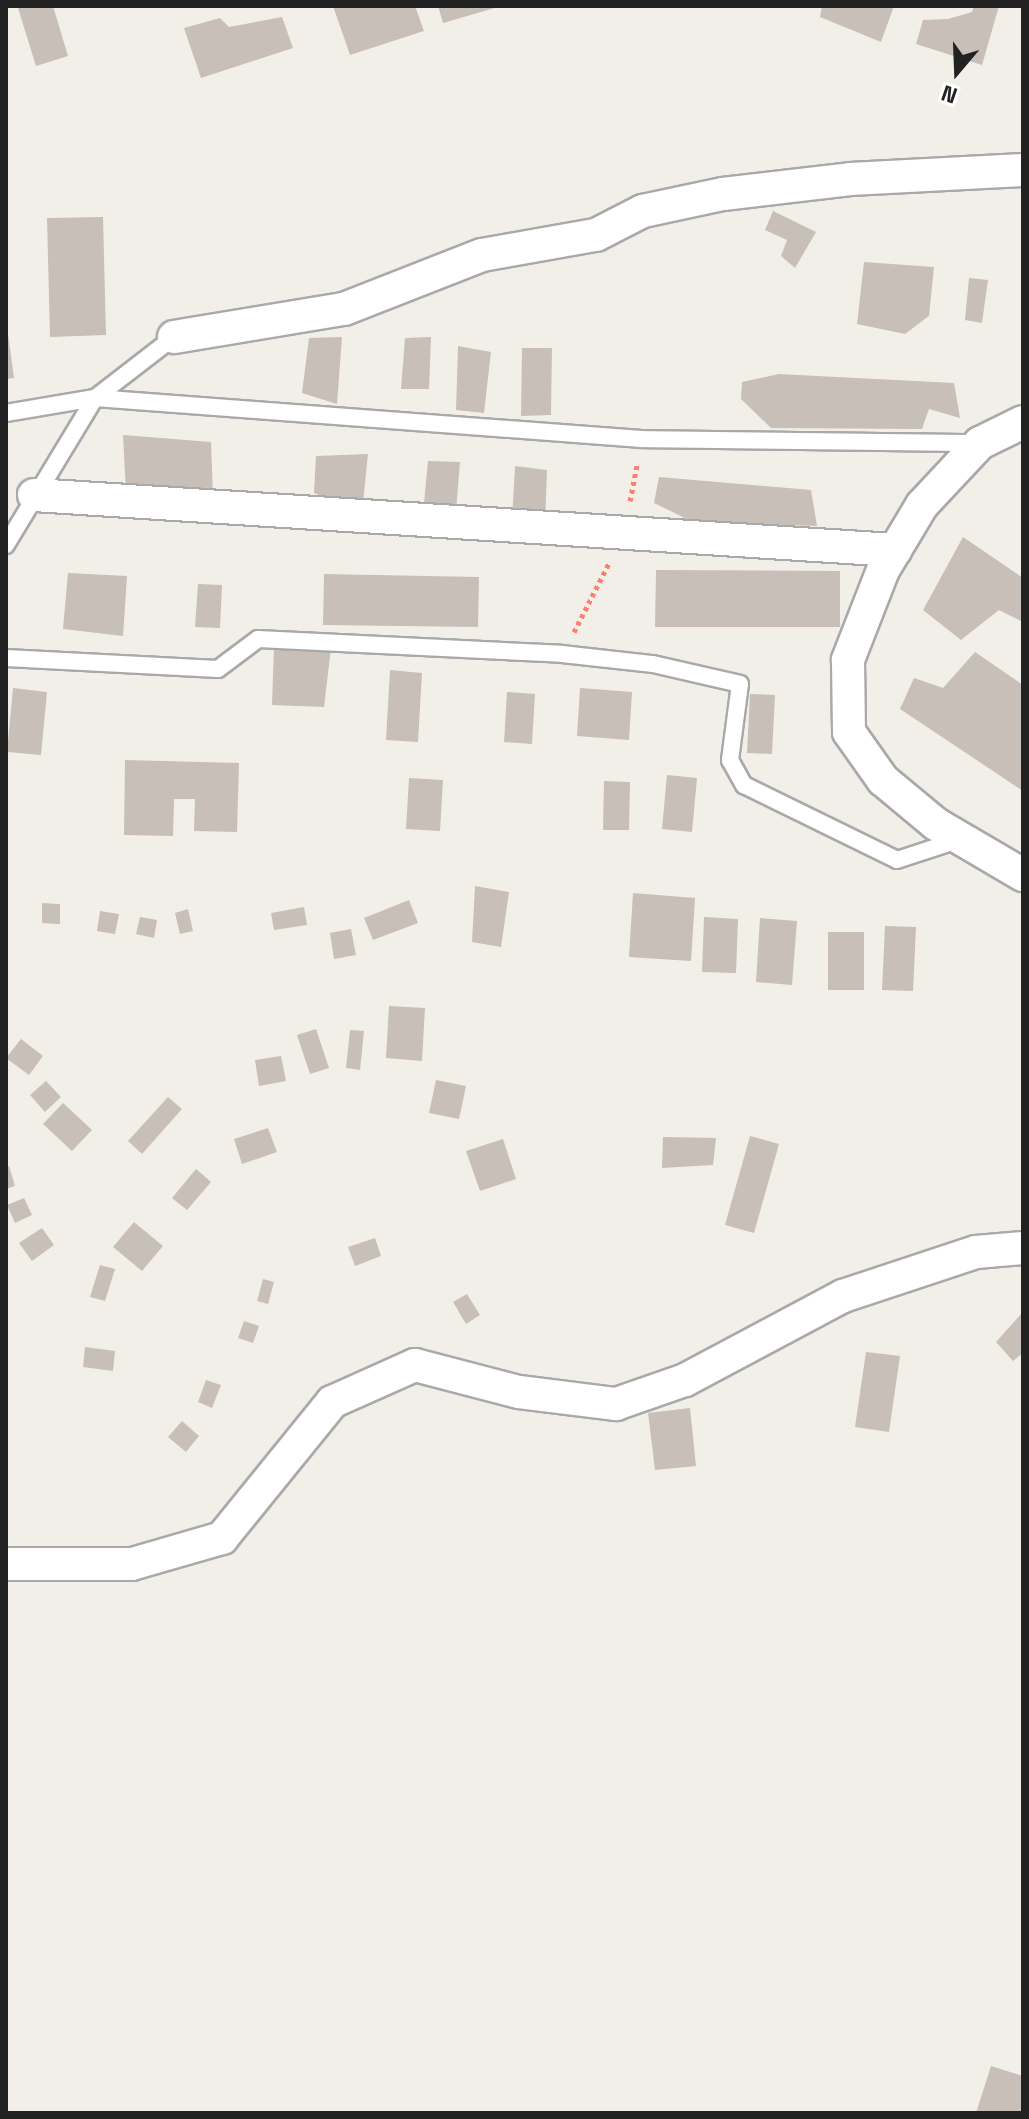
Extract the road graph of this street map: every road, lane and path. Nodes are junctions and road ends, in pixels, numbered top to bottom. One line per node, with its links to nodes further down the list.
1 (1023, 170): 2 (street)
2 (174, 337): 3 (lane)
3 (95, 398): 4 (lane); 6 (lane); 7 (lane)
4 (6, 413)
5 (1023, 422): 6 (street)
6 (980, 443): 9 (street)
7 (34, 495): 8 (lane); 9 (street)
8 (6, 545)
9 (895, 550): 11 (street)
10 (6, 658): 11 (lane)
11 (961, 839): 12 (street)
12 (1023, 875)
13 (1023, 1248): 14 (street)
14 (6, 1564)

